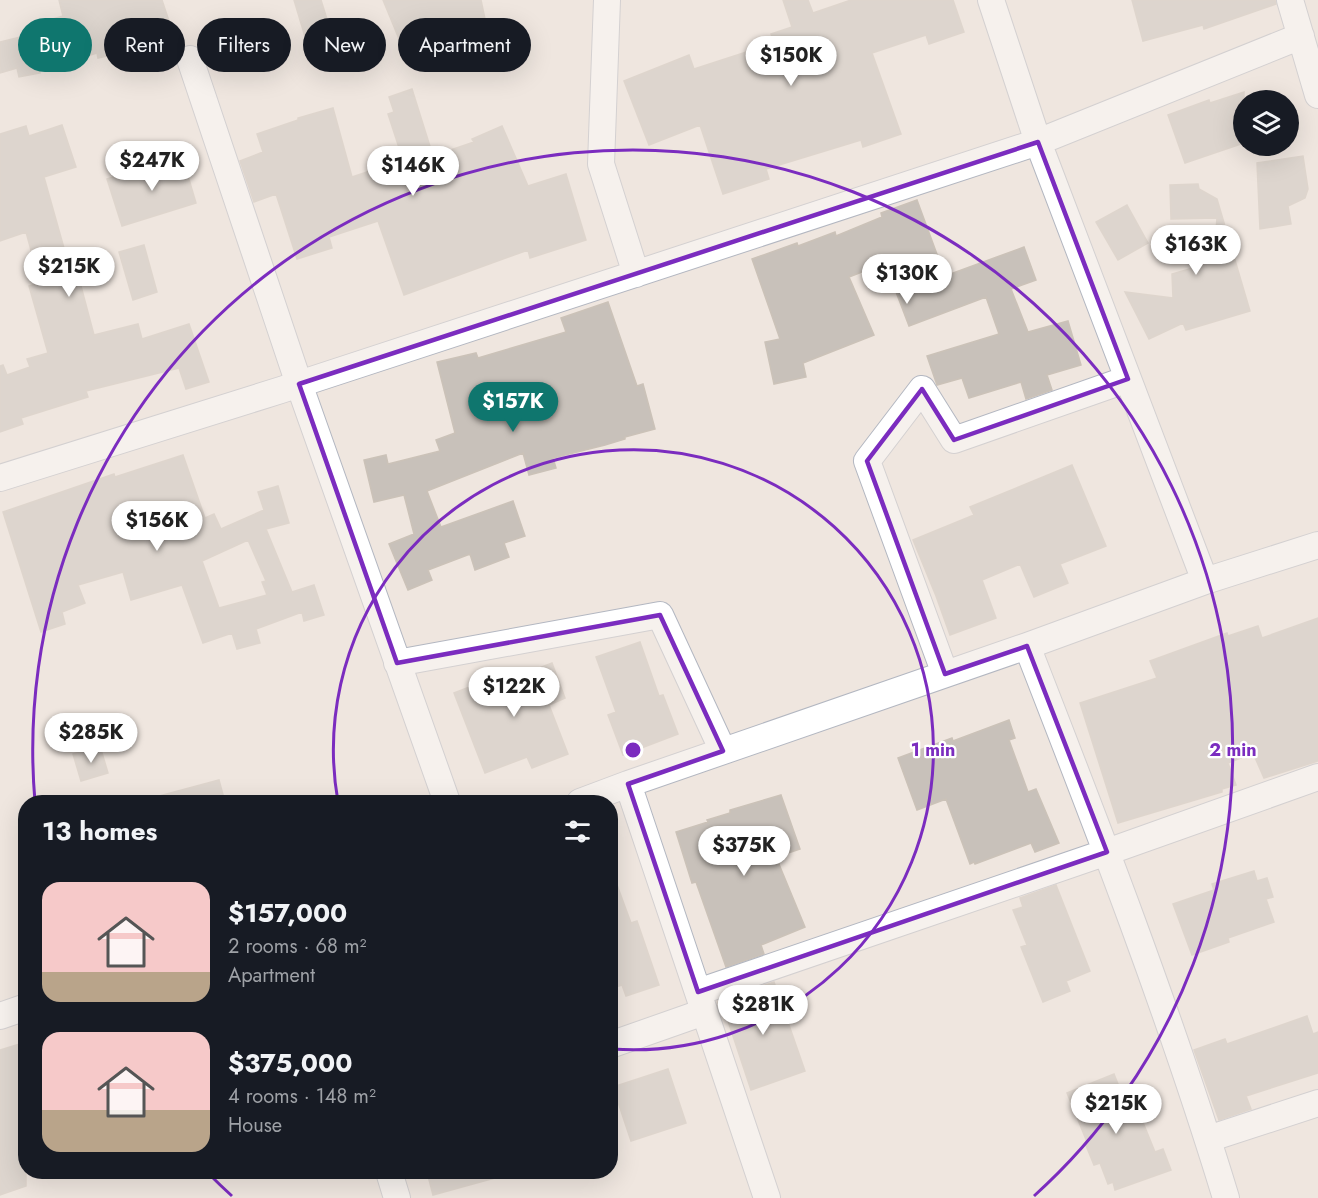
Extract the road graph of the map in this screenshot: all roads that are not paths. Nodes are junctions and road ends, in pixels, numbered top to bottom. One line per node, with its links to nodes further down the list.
1 (607, 0): 8 (street)
2 (991, 0): 7 (street)
3 (1290, 0): 4 (street)
4 (1300, 36): 6 (street); 7 (street)
5 (190, 59): 10 (street)
6 (1318, 95)
7 (1038, 142): 8 (street); 9 (street)
8 (636, 274): 10 (street)
9 (1128, 379): 13 (street); 16 (street)
10 (299, 384): 11 (street); 15 (street)
11 (0, 477)
12 (1318, 545): 13 (street)
13 (1205, 581): 14 (street)
14 (1027, 646): 16 (street); 22 (street)
15 (397, 663): 17 (street); 20 (street)
16 (945, 674): 17 (street)
17 (723, 751): 19 (street)
18 (1318, 777): 22 (street)
19 (628, 784): 21 (street); 23 (street)
20 (444, 795)
21 (599, 795)
22 (1107, 852): 23 (street); 28 (street)
23 (701, 1002): 26 (street); 32 (street)
24 (18, 1010): 25 (street)
25 (0, 1016)
26 (618, 1041)
27 (1318, 1103): 28 (street)
28 (1208, 1139): 30 (street)
29 (391, 1179): 31 (street)
30 (1223, 1197)
31 (397, 1198)
32 (767, 1198)

